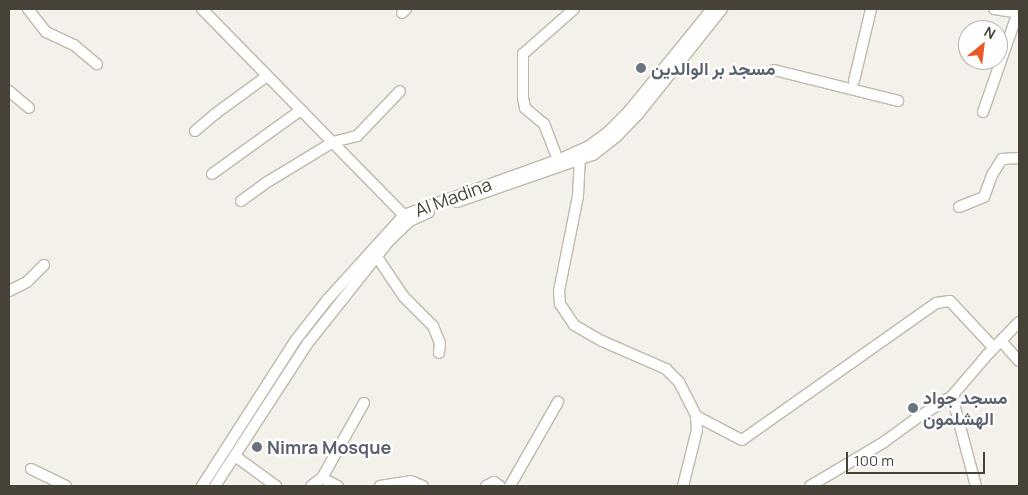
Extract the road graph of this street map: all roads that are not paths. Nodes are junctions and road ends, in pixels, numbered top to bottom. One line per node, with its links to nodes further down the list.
1 (28, 9): 9 (street)
2 (202, 9): 11 (street)
3 (574, 9): 23 (street)
4 (712, 9): 21 (street, Al Madina)
5 (722, 9): 21 (street, Al Madina)
6 (871, 9): 12 (street)
7 (994, 9): 8 (street)
8 (1019, 12): 18 (street)
9 (97, 64)
10 (774, 70): 15 (street)
11 (267, 76): 17 (street); 19 (street)
12 (854, 81)
13 (9, 91): 16 (street)
14 (400, 91): 20 (street)
15 (898, 101)
16 (29, 108)
17 (301, 110): 20 (street); 24 (street)
18 (983, 112)
19 (195, 132)
20 (334, 142): 25 (street); 27 (street)
21 (580, 155): 23 (street, Al Madina); 28 (street, Al Madina); 39 (street)
22 (1019, 158): 26 (street)
23 (558, 160): 27 (street, Al Madina)
24 (212, 174)
25 (241, 201)
26 (959, 207)
27 (404, 215): 44 (street, Al Madina)
28 (377, 257): 34 (street); 40 (street, Al Madina)
29 (44, 265): 30 (street)
30 (9, 291)
31 (1019, 322): 32 (street)
32 (1002, 341): 33 (street); 35 (street)
33 (994, 348): 36 (street); 39 (street)
34 (439, 353)
35 (1019, 361)
36 (952, 396): 55 (street); 56 (street)
37 (558, 402): 53 (street)
38 (364, 403): 42 (street)
39 (696, 416): 54 (street)
40 (235, 456): 45 (street, Al Madina); 46 (street)
41 (30, 469): 43 (street)
42 (322, 478): 47 (street); 48 (street)
43 (66, 486)
44 (202, 486)
45 (215, 486)
46 (276, 486)
47 (311, 486)
48 (338, 486)
49 (380, 486): 50 (street)
50 (423, 486)
51 (486, 486): 52 (street)
52 (500, 486)
53 (510, 486)
54 (683, 486)
55 (810, 486)
56 (976, 486)

